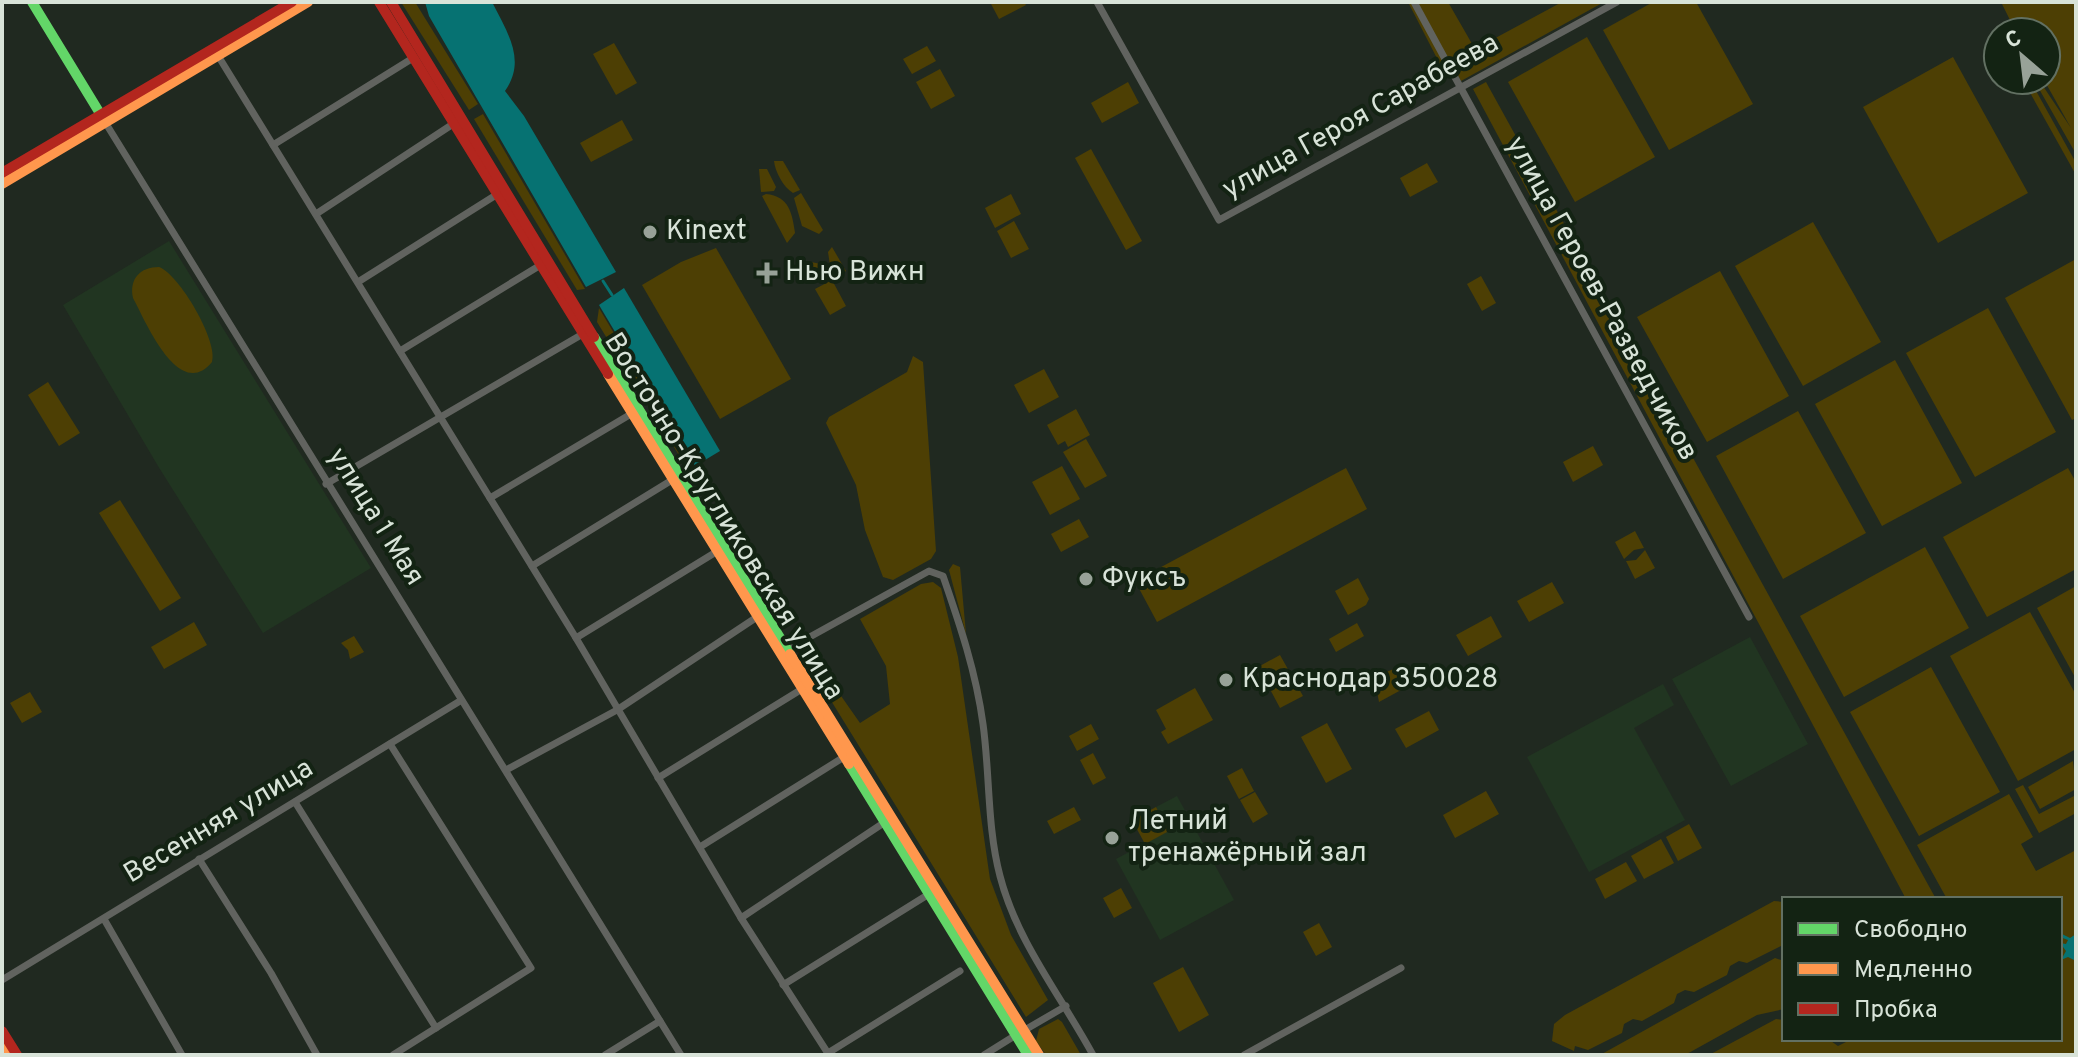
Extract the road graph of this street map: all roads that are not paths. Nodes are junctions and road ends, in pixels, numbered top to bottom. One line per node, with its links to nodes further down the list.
1 (32, 2): 12 (main road, улица 1 Мая)
2 (292, 2): 9 (main road)
3 (308, 2): 9 (main road)
4 (379, 2): 10 (main road, Восточно-Кругликовская улица)
5 (391, 2): 33 (main road, Восточно-Кругликовская улица)
6 (1097, 2): 11 (street, улица Героя Сарабеева)
7 (1414, 2): 11 (street, улица Героев-Разведчиков)
8 (1617, 2): 11 (street, улица Героя Сарабеева)
9 (215, 52): 12 (main road); 14 (street)
10 (413, 58): 13 (main road, Восточно-Кругликовская улица); 14 (street)
11 (1461, 88): 31 (street, улица Героев-Разведчиков)
12 (103, 118): 15 (main road); 16 (main road); 26 (street, улица 1 Мая)
13 (453, 124): 17 (main road, Восточно-Кругликовская улица); 18 (street)
14 (273, 145): 18 (street)
15 (2, 173)
16 (2, 184)
17 (496, 195): 19 (main road, Восточно-Кругликовская улица); 20 (street)
18 (316, 214): 20 (street)
19 (539, 266): 21 (main road, Восточно-Кругликовская улица); 22 (street)
20 (358, 282): 22 (street)
21 (581, 335): 23 (main road, Восточно-Кругликовская улица); 24 (street)
22 (400, 351): 24 (street)
23 (631, 414): 25 (main road, Восточно-Кругликовская улица); 27 (street)
24 (441, 418): 26 (street); 27 (street)
25 (672, 480): 28 (main road, Восточно-Кругликовская улица); 29 (street)
26 (326, 484): 35 (street, улица 1 Мая)
27 (490, 498): 29 (street)
28 (716, 552): 30 (main road, Восточно-Кругликовская улица); 32 (street)
29 (532, 566): 32 (street)
30 (757, 617): 34 (main road, Восточно-Кругликовская улица); 36 (street)
31 (1749, 617)
32 (576, 638): 36 (street)
33 (788, 649): 52 (street); 56 (main road, Восточно-Кругликовская улица)
34 (802, 689): 38 (main road, Восточно-Кругликовская улица); 40 (street)
35 (460, 701): 37 (street, Весенняя улица); 39 (street, улица 1 Мая)
36 (617, 710): 39 (street); 40 (street)
37 (390, 744): 41 (street, Весенняя улица); 54 (street)
38 (844, 757): 42 (main road, Восточно-Кругликовская улица); 43 (street)
39 (506, 770): 53 (street, улица 1 Мая)
40 (658, 778): 43 (street)
41 (295, 802): 44 (street, Весенняя улица); 54 (street)
42 (885, 822): 45 (main road, Восточно-Кругликовская улица); 46 (street)
43 (700, 847): 46 (street)
44 (199, 859): 47 (street, Весенняя улица); 62 (street)
45 (929, 894): 51 (street); 56 (main road, Восточно-Кругликовская улица)
46 (741, 918): 51 (street)
47 (104, 919): 50 (street, Весенняя улица); 61 (street)
48 (1401, 968): 70 (street)
49 (960, 971): 58 (street)
50 (2, 980)
51 (783, 985): 58 (street)
52 (1066, 1006): 56 (street); 69 (street)
53 (660, 1021): 64 (street); 65 (street, улица 1 Мая)
54 (436, 1028): 63 (street)
55 (2, 1031): 60 (main road)
56 (1019, 1033): 66 (street); 67 (main road, Восточно-Кругликовская улица); 68 (main road)
57 (2, 1046): 59 (main road)
58 (829, 1054)
59 (8, 1055)
60 (17, 1055)
61 (182, 1055)
62 (317, 1055)
63 (393, 1055)
64 (605, 1055)
65 (681, 1055)
66 (984, 1055)
67 (1028, 1055)
68 (1039, 1055)
69 (1093, 1055)
70 (1244, 1055)

